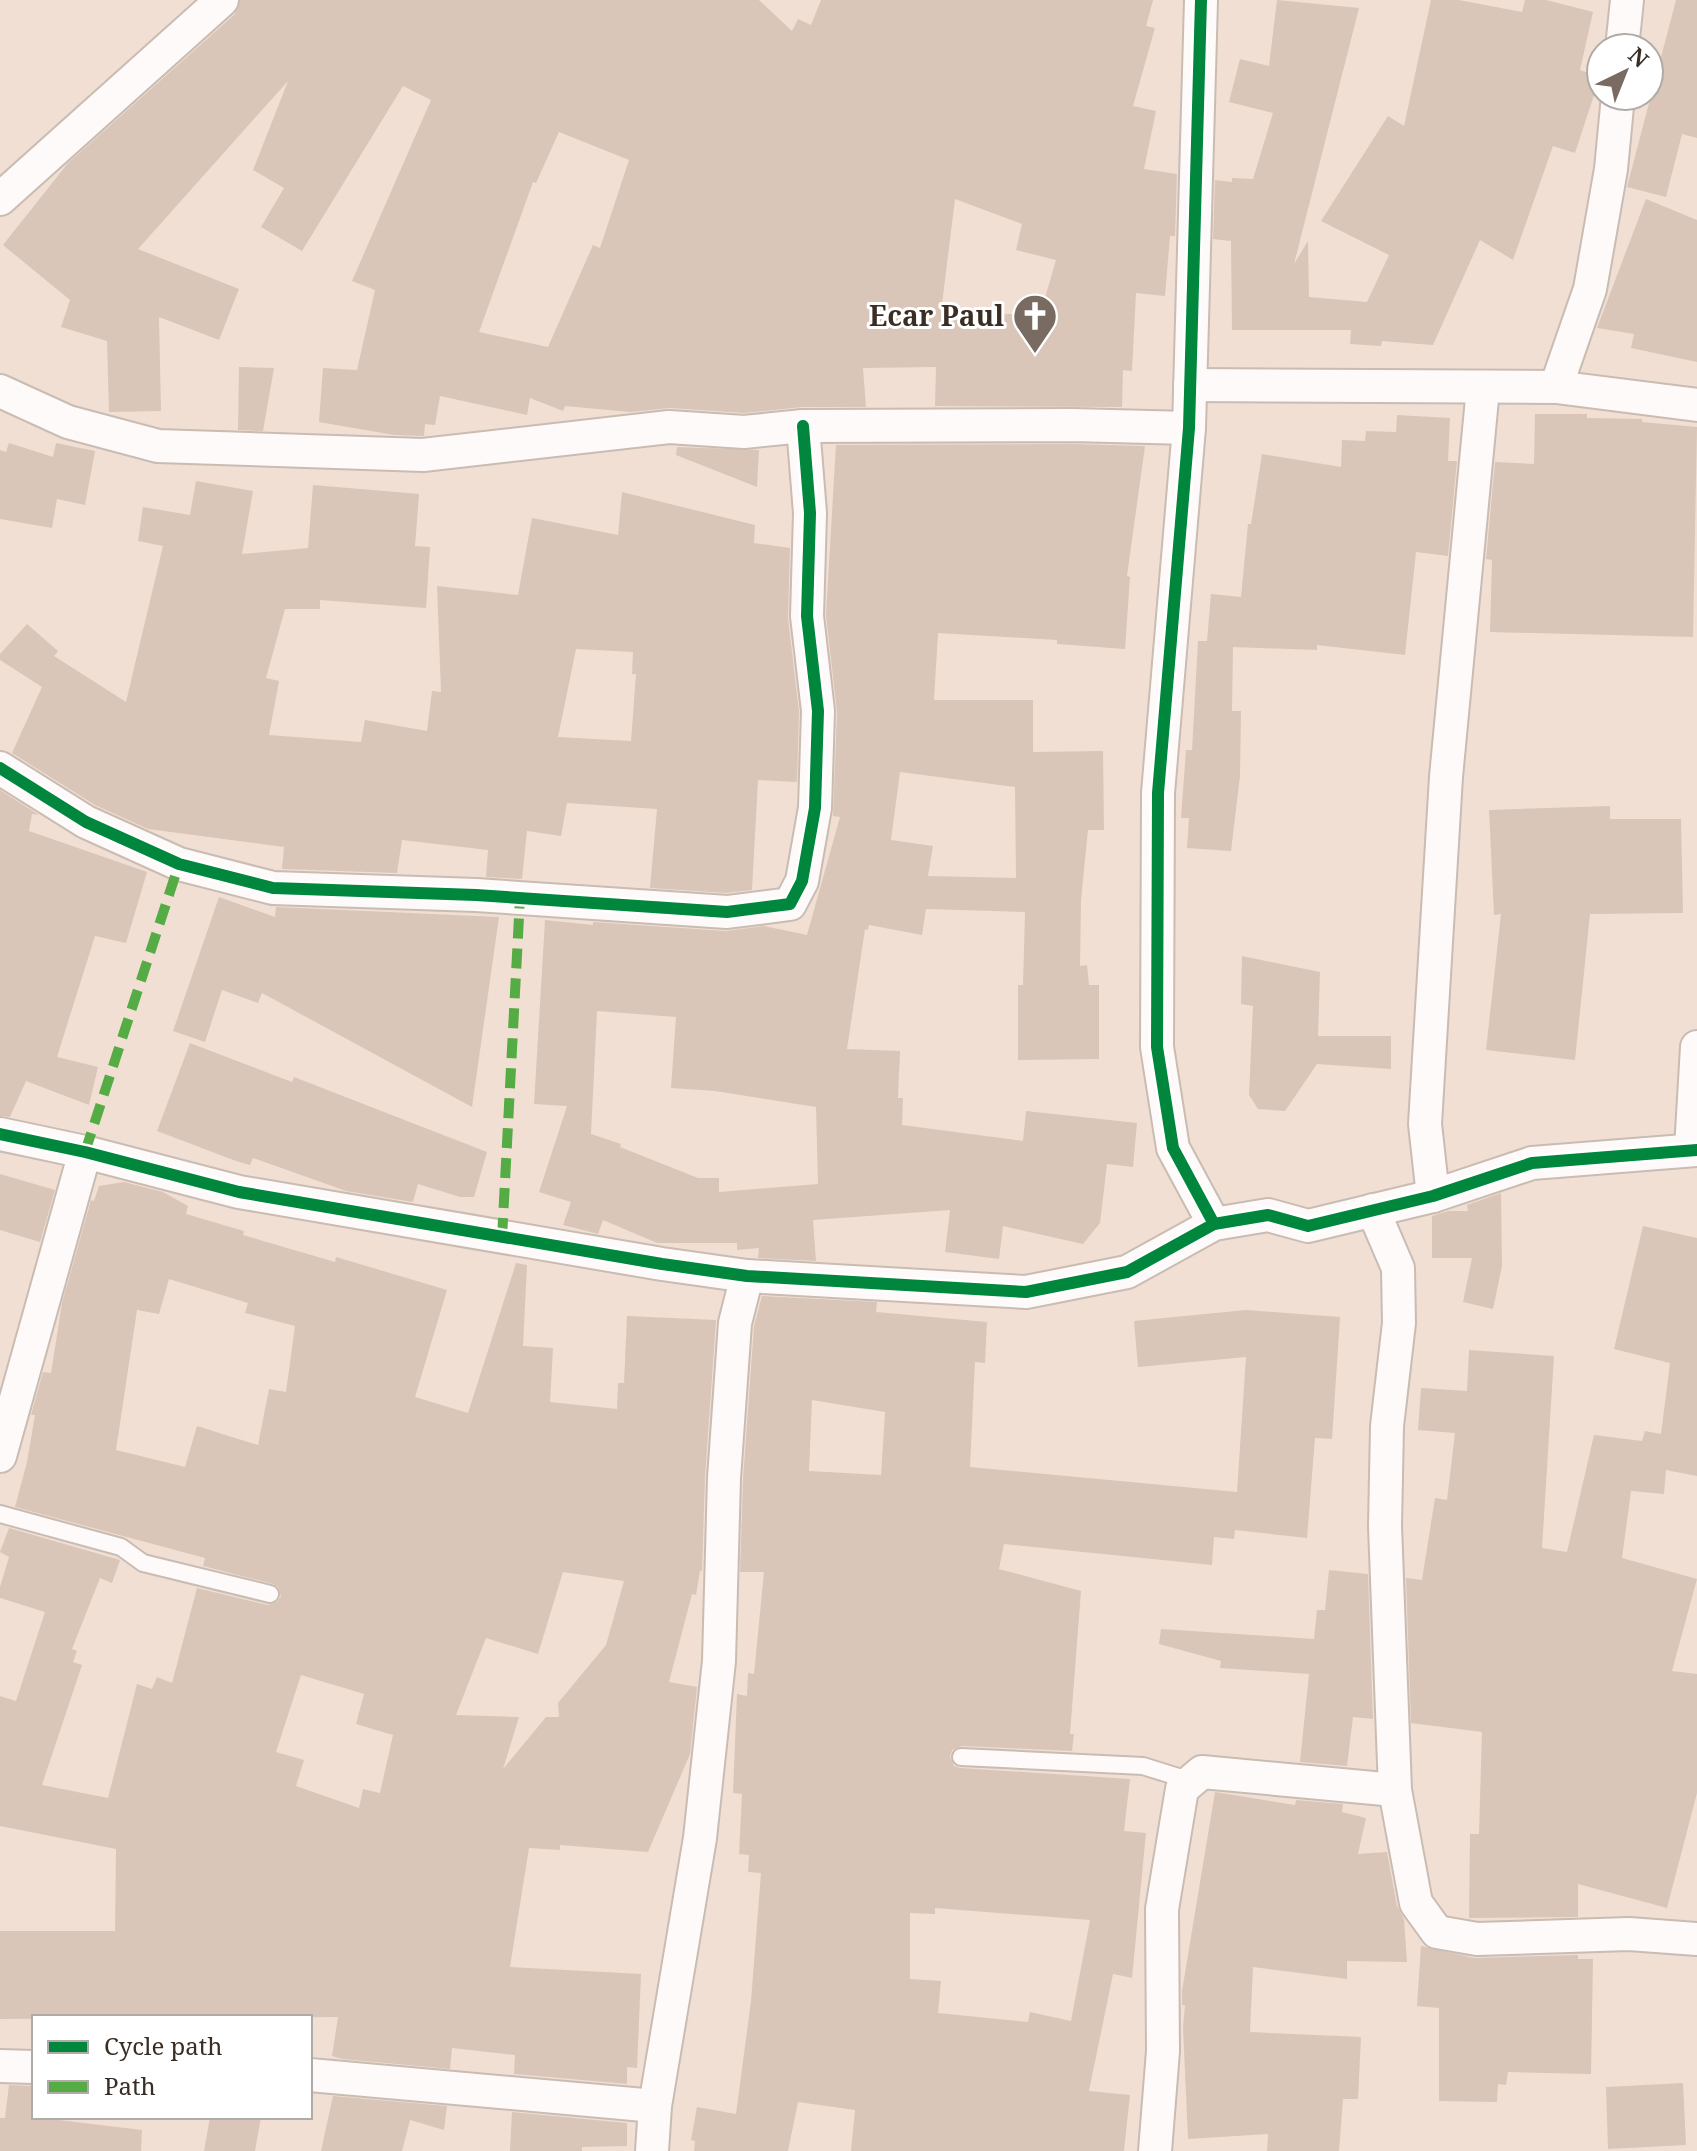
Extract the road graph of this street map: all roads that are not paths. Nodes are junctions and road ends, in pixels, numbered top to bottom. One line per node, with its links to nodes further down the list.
1 (222, 0): 6 (street)
2 (1201, 0): 7 (street)
3 (1627, 0): 4 (street)
4 (1624, 32)
5 (1616, 112): 8 (street)
6 (0, 199)
7 (1190, 385): 9 (street); 13 (street)
8 (1556, 387): 9 (street); 11 (street)
9 (1483, 388): 19 (street)
10 (0, 391): 12 (street)
11 (1697, 405)
12 (803, 426): 13 (street); 14 (street)
13 (1189, 428): 21 (street)
14 (0, 768)
15 (1697, 1047): 17 (street)
16 (0, 1134): 18 (street)
17 (1694, 1149): 19 (street)
18 (85, 1152): 22 (street); 23 (street)
19 (1433, 1196): 20 (street)
20 (1373, 1210): 21 (street); 28 (street)
21 (1214, 1224): 22 (street)
22 (747, 1276): 33 (street)
23 (0, 1456)
24 (0, 1514): 25 (lane)
25 (270, 1594)
26 (961, 1757): 27 (lane)
27 (1191, 1781): 28 (street); 35 (street)
28 (1395, 1790): 29 (street)
29 (1697, 1939)
30 (0, 2066): 31 (street)
31 (32, 2067)
32 (312, 2075): 33 (street)
33 (655, 2106): 34 (street)
34 (652, 2151)
35 (1155, 2151)

